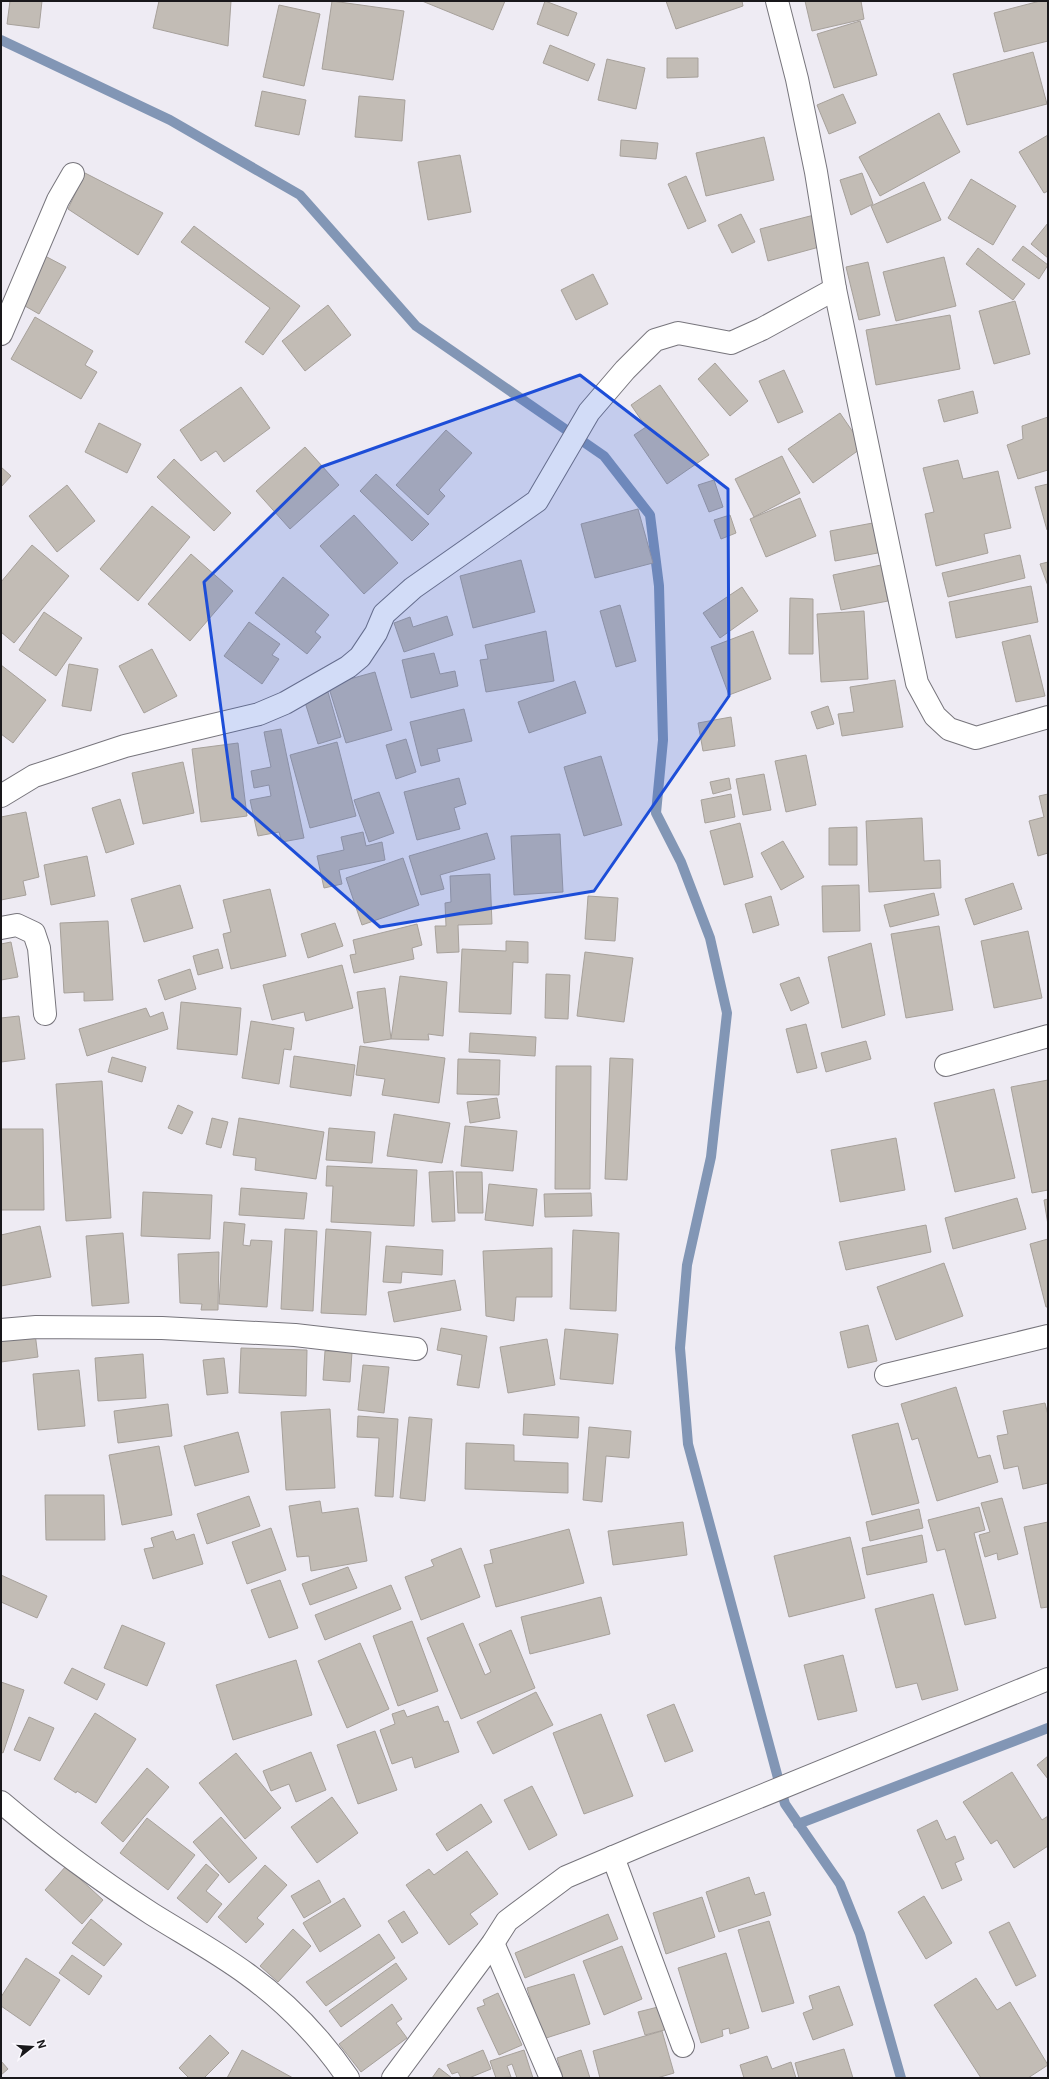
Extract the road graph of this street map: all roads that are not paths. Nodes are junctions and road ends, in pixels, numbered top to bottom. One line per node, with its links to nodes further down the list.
1 (777, 1): 3 (street)
2 (73, 174): 4 (street)
3 (835, 289): 5 (street); 6 (street)
4 (1, 334)
5 (1048, 717)
6 (1, 796)
7 (1, 928): 8 (street)
8 (45, 1014)
9 (1048, 1036): 10 (street)
10 (946, 1065)
11 (1, 1330): 13 (street)
12 (1048, 1336): 14 (street)
13 (416, 1350)
14 (886, 1375)
15 (1048, 1679): 17 (street)
16 (1, 1802): 20 (street)
17 (613, 1857): 18 (street); 19 (street)
18 (493, 1944): 21 (street); 22 (street)
19 (683, 2046)
20 (348, 2078)
21 (393, 2078)
22 (551, 2078)

